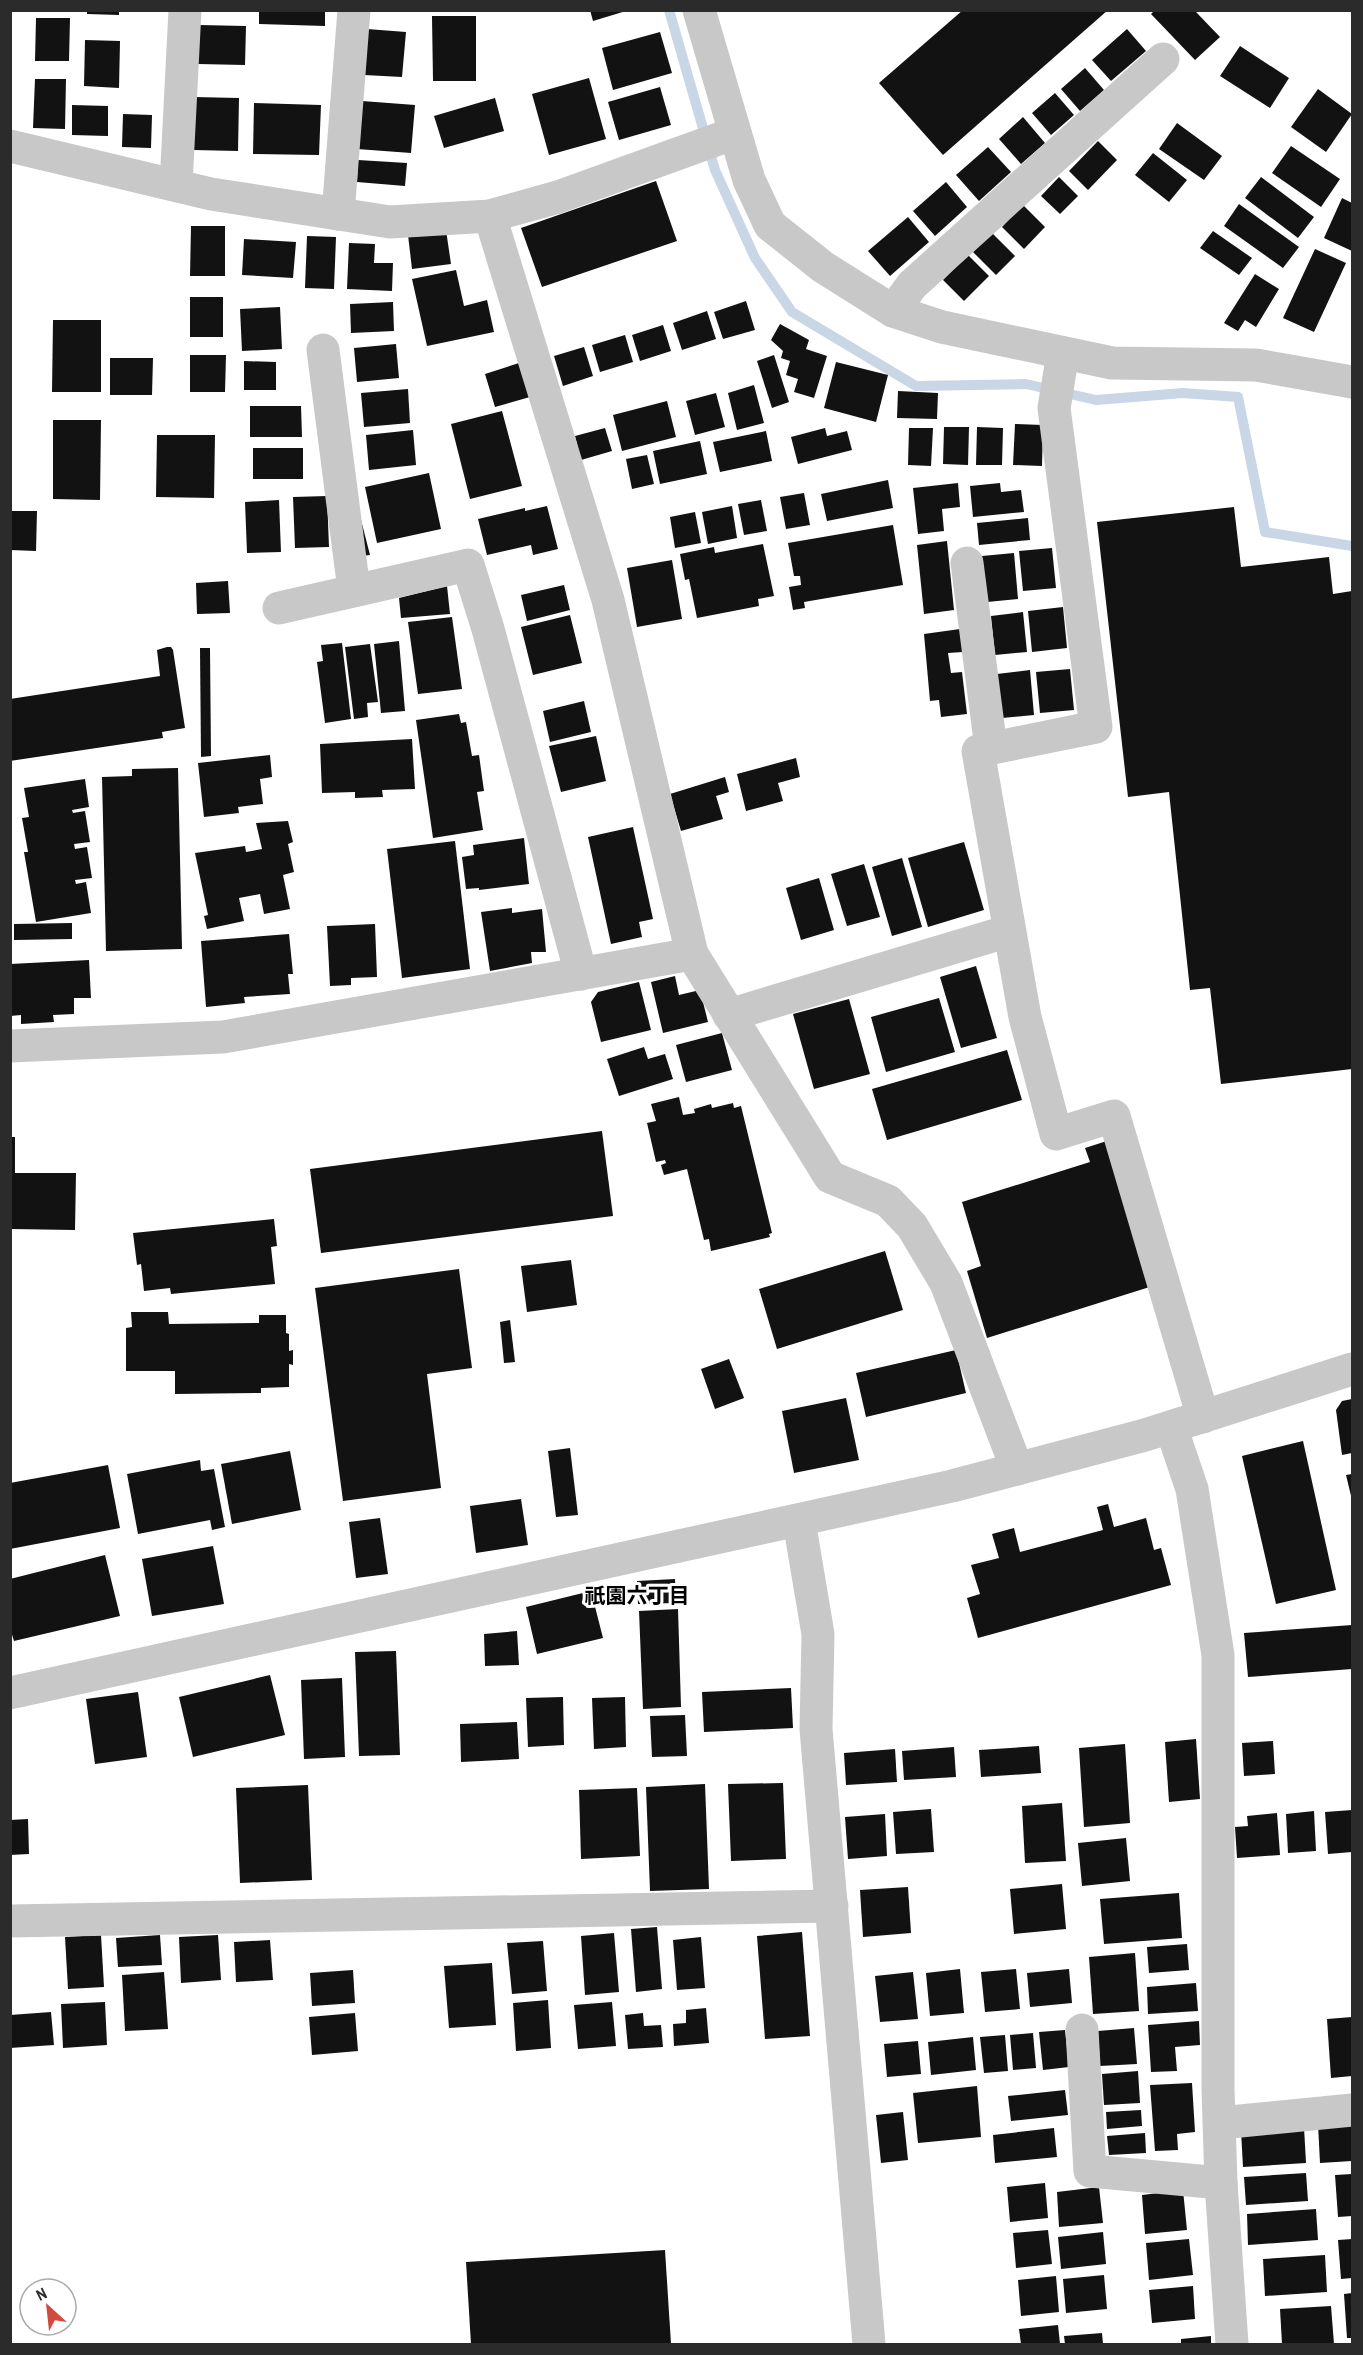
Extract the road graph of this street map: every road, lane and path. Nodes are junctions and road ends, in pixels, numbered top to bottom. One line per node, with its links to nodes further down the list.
1 (185, 10): 7 (street)
2 (354, 10): 8 (street)
3 (699, 10): 5 (street)
4 (1163, 59): 10 (street)
5 (735, 133): 9 (street); 10 (street)
6 (10, 146): 7 (street)
7 (176, 185): 8 (street)
8 (338, 214): 9 (street)
9 (490, 216): 19 (street)
10 (893, 311): 12 (street)
11 (323, 350): 15 (street)
12 (1063, 354): 13 (street); 17 (street)
13 (1353, 382)
14 (967, 563): 17 (street)
15 (354, 590): 16 (street); 20 (street)
16 (279, 608)
17 (991, 748): 18 (street)
18 (1009, 931): 21 (street); 24 (street)
19 (692, 954): 20 (street); 21 (street)
20 (581, 974): 22 (street)
21 (729, 1015): 26 (street)
22 (10, 1046)
23 (1353, 1369): 24 (street)
24 (1203, 1417): 25 (street)
25 (1171, 1427): 26 (street); 33 (street)
26 (1017, 1469): 27 (street)
27 (799, 1521): 28 (street); 29 (street)
28 (10, 1693)
29 (832, 1906): 30 (street); 35 (street)
30 (10, 1921)
31 (1082, 2030): 34 (street)
32 (1353, 2110): 33 (street)
33 (1220, 2123): 34 (street)
34 (1221, 2183): 36 (street)
35 (869, 2344)
36 (1232, 2344)

